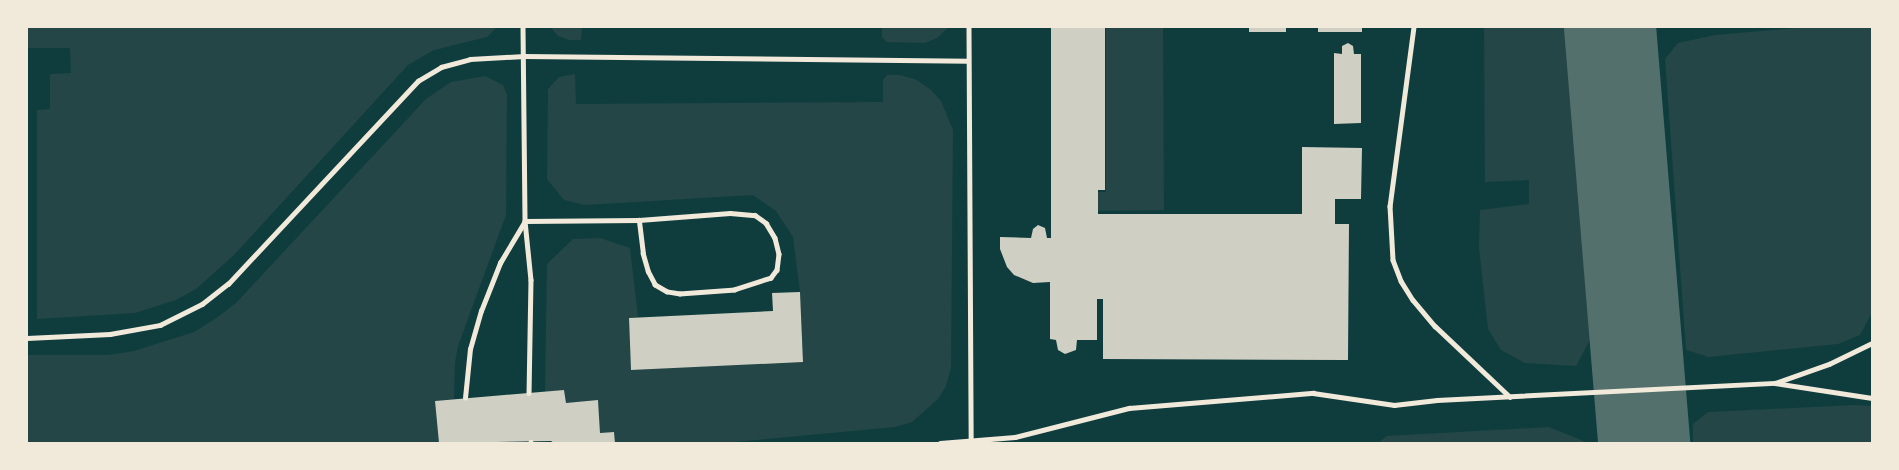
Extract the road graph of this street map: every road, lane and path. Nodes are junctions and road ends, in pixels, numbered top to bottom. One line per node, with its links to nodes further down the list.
1 (523, 27): 4 (lane)
2 (969, 27): 5 (lane)
3 (1414, 27): 12 (lane)
4 (524, 56): 5 (lane); 7 (lane); 8 (lane)
5 (968, 61): 15 (lane)
6 (639, 220): 6 (lane); 7 (lane)
7 (525, 221): 11 (lane); 14 (lane)
8 (27, 338)
9 (1872, 343): 10 (lane)
10 (1775, 383): 12 (lane); 13 (lane)
11 (529, 393)
12 (1510, 397): 15 (lane)
13 (1872, 398)
14 (465, 399)
15 (971, 441): 16 (lane)
16 (940, 443)

